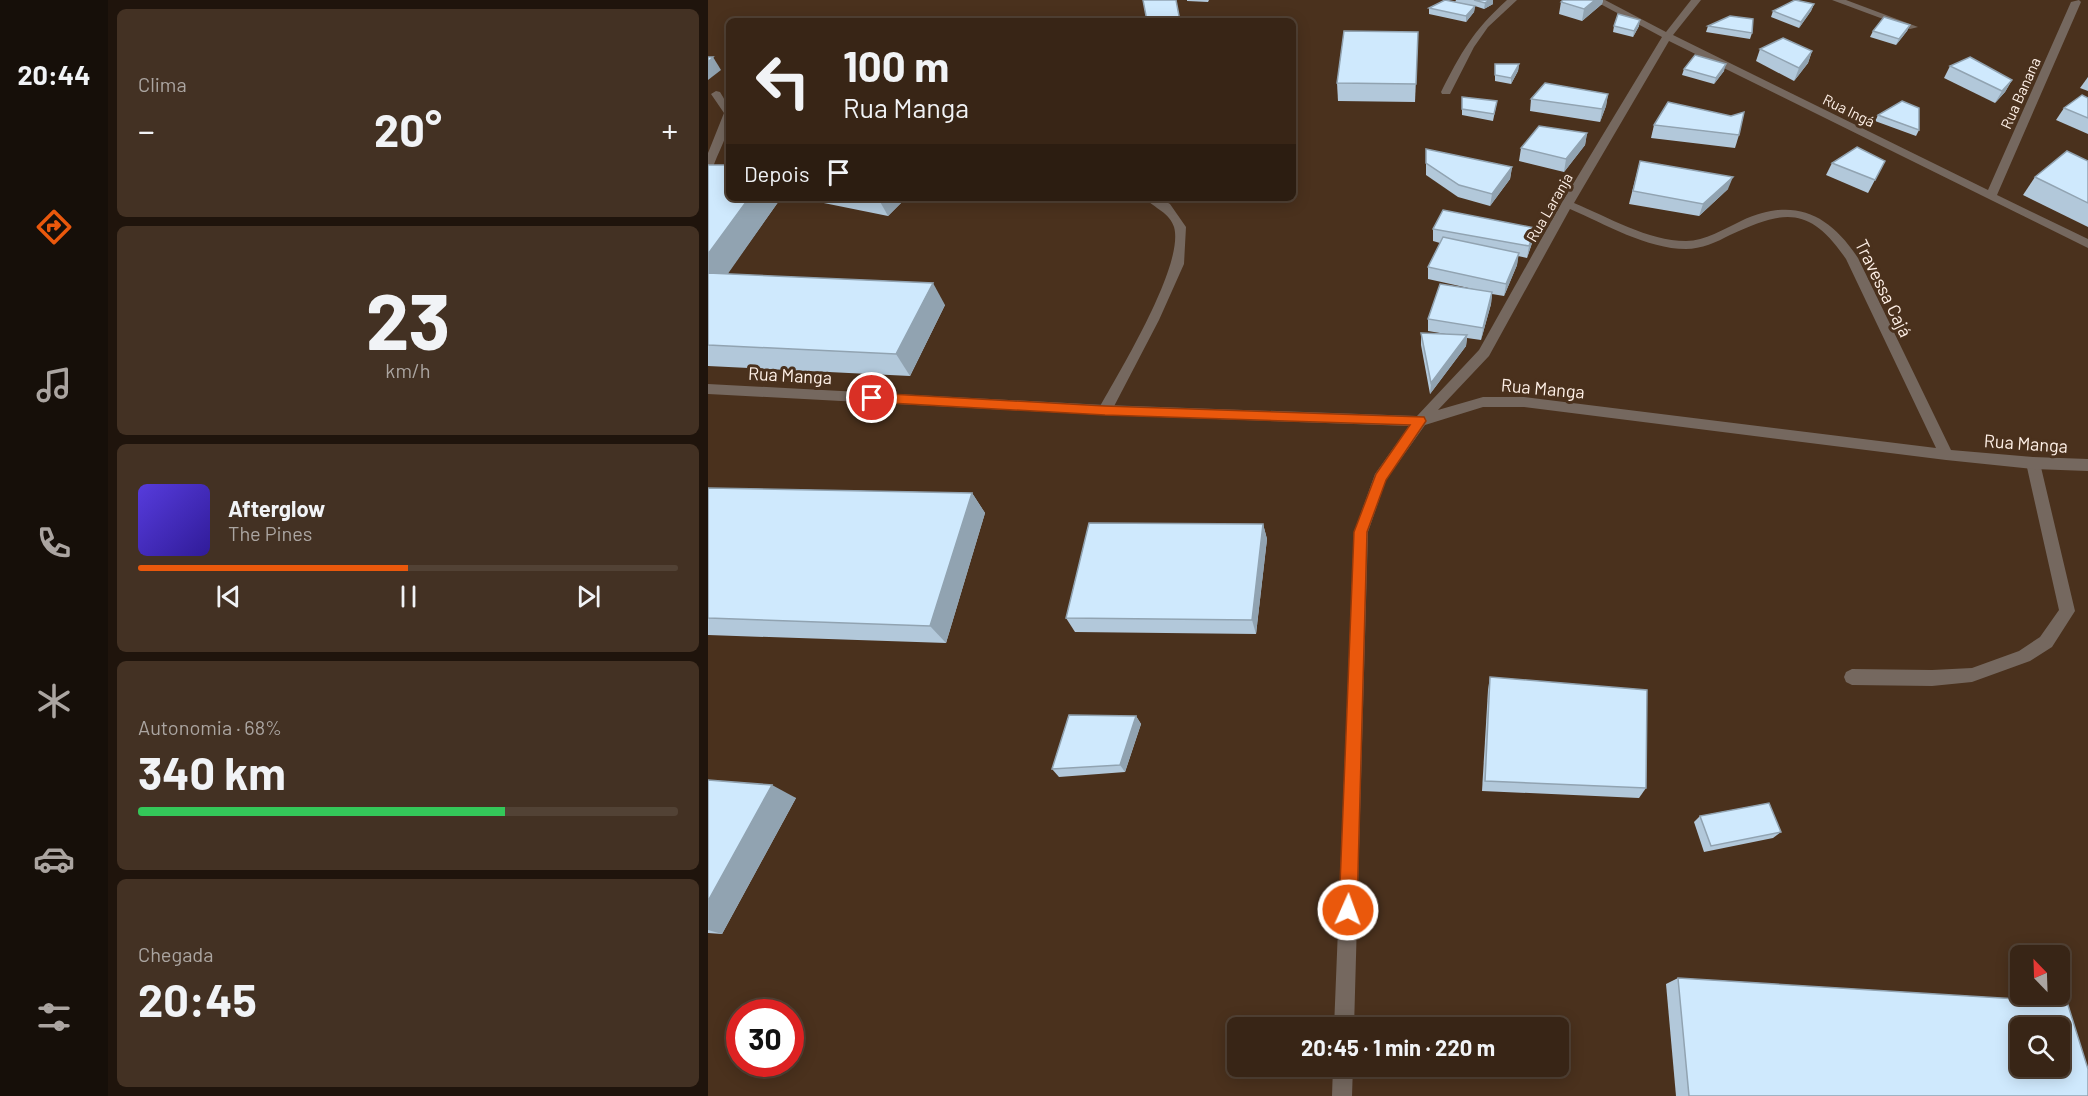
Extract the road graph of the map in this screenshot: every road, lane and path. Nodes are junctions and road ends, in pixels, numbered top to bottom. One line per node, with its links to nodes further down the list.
1 (1512, 0): 9 (street)
2 (1598, 0): 8 (street, Rua Ingá)
3 (1696, 0): 8 (street, Rua Laranja)
4 (1837, 0): 7 (street)
5 (2072, 1): 6 (street); 14 (street, Rua Banana)
6 (2088, 7)
7 (1913, 27)
8 (1667, 36): 14 (street, Rua Ingá); 16 (street, Rua Laranja)
9 (1446, 92)
10 (716, 94): 11 (street)
11 (726, 108)
12 (726, 120): 13 (street)
13 (708, 167)
14 (1991, 196): 17 (street, Rua Ingá)
15 (1156, 201): 19 (street)
16 (1568, 204): 20 (street, Rua Laranja); 21 (street, Travessa Cajá)
17 (2088, 244)
18 (708, 389): 19 (street, Rua Manga)
19 (1105, 410): 20 (street, Rua Manga)
20 (1420, 421): 21 (street, Rua Manga); 25 (street, Rua Laranja)
21 (1946, 455): 22 (street, Rua Manga)
22 (2033, 463): 23 (street, Rua Manga); 24 (street)
23 (2088, 465)
24 (1852, 677)
25 (1344, 1017)
26 (1342, 1077): 27 (street)
27 (1342, 1096)

